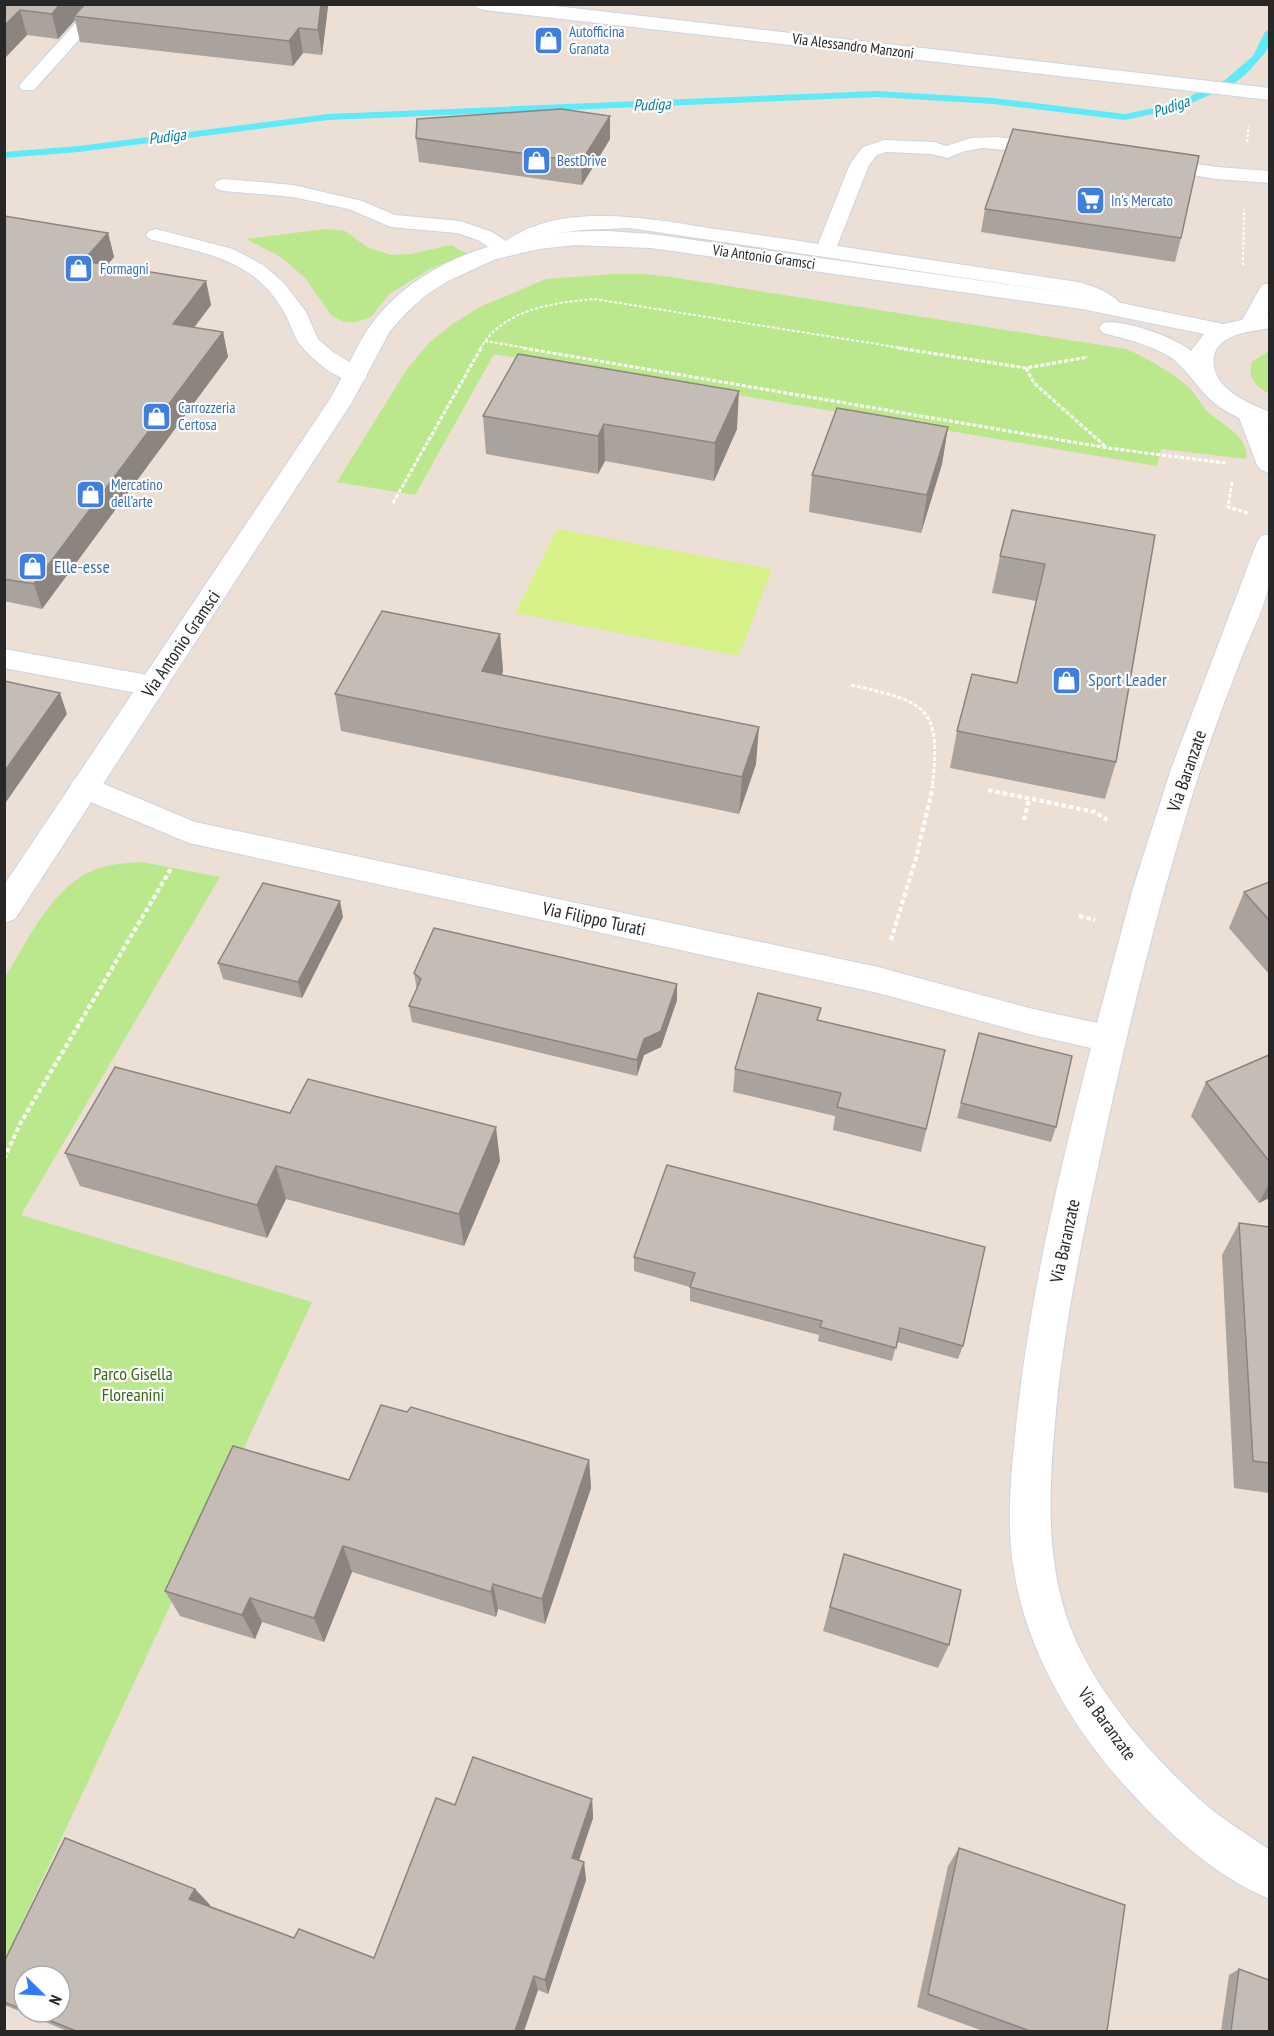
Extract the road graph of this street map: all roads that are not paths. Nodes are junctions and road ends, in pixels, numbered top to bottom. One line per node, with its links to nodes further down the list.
1 (103, 4): 3 (lane)
2 (484, 4): 4 (street, Via Alessandro Manzoni)
3 (28, 86)
4 (1256, 92)
5 (1069, 152): 11 (lane)
6 (1137, 162): 7 (lane)
7 (1269, 177)
8 (224, 185): 10 (lane)
9 (156, 235): 17 (lane)
10 (506, 250): 11 (lane); 13 (street, Via Antonio Gramsci); 17 (street, Via Antonio Gramsci)
11 (825, 251): 13 (lane)
12 (1269, 290): 14 (street)
13 (1114, 308): 15 (street, Via Antonio Gramsci)
14 (1261, 322): 15 (street)
15 (1222, 331): 16 (street)
16 (1202, 373): 17 (street, Via Antonio Gramsci); 18 (street, Via Antonio Gramsci)
17 (356, 376): 22 (street, Via Antonio Gramsci)
18 (1260, 418): 19 (street)
19 (1269, 465)
20 (1269, 542): 25 (street, Via Baranzate)
21 (4, 658): 22 (street)
22 (153, 686): 23 (street, Via Antonio Gramsci)
23 (85, 787): 24 (street, Via Antonio Gramsci); 25 (street, Via Filippo Turati)
24 (4, 911)
25 (1108, 1039): 26 (street, Via Baranzate)
26 (1269, 1877)

